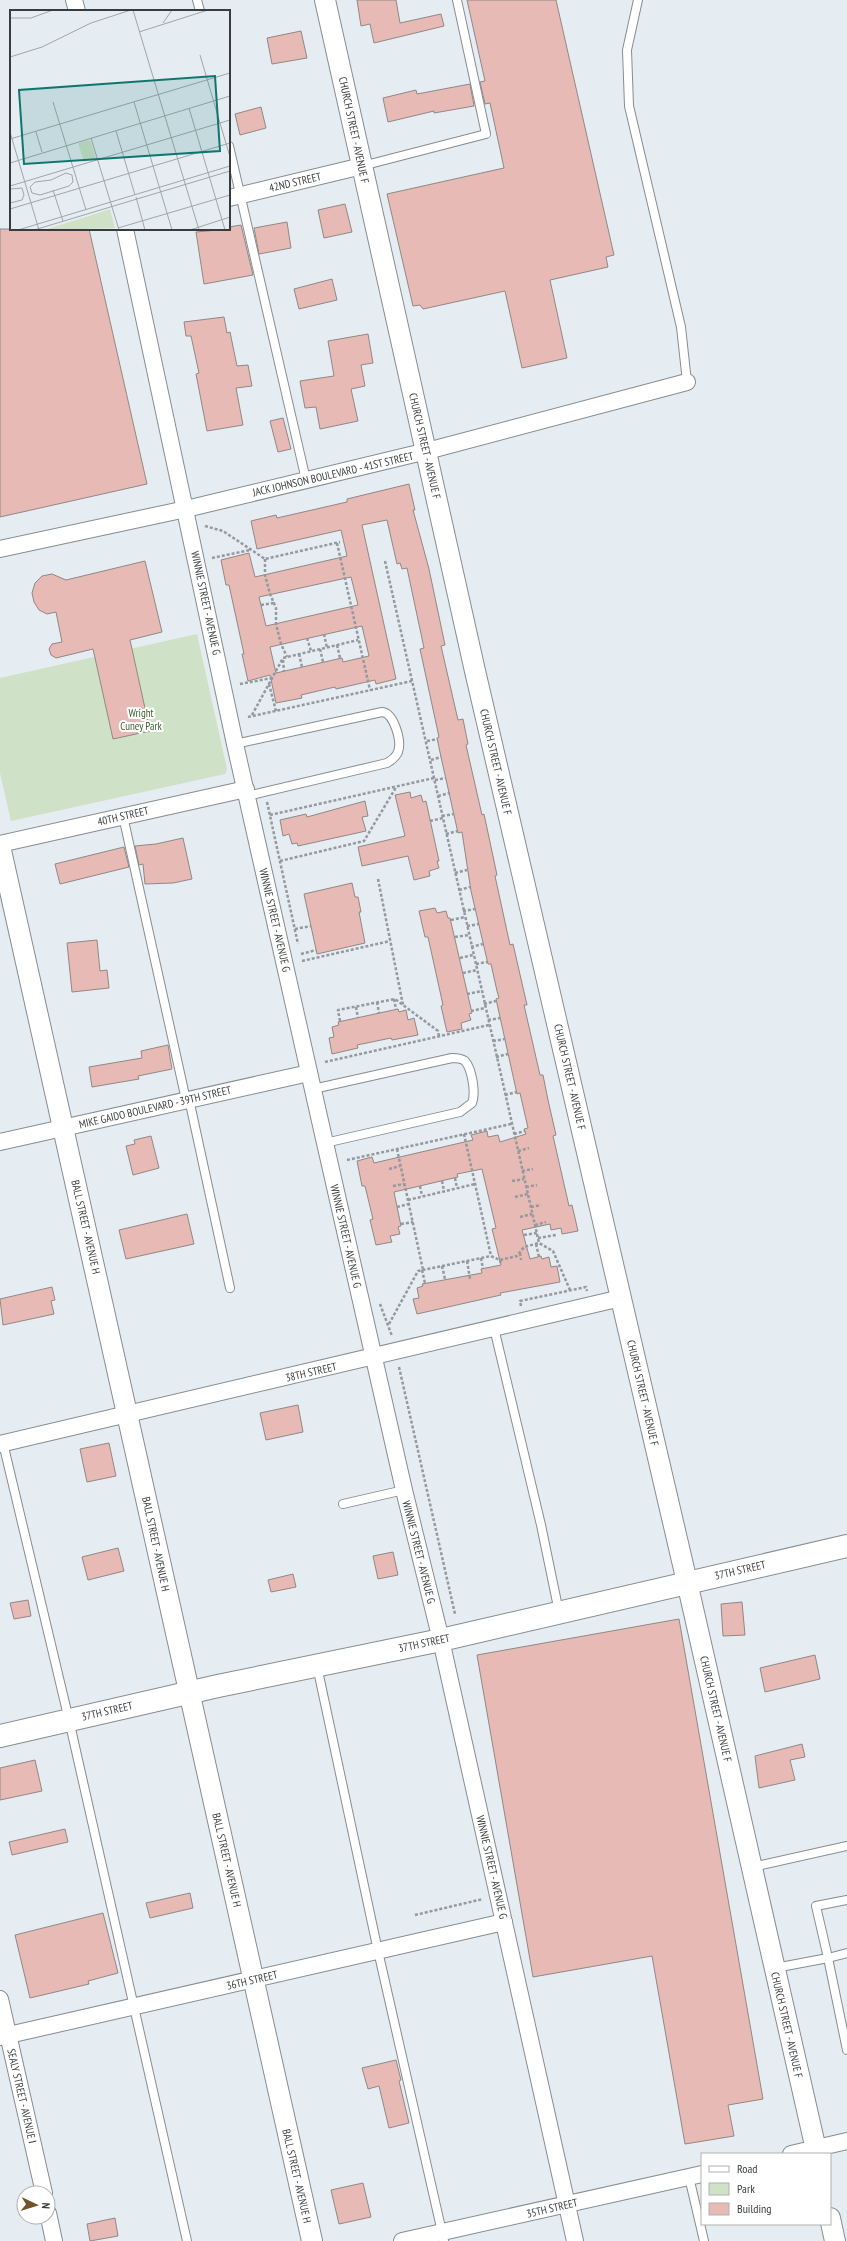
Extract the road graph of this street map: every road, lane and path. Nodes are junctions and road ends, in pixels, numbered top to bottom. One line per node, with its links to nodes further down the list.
1 (74, 0): 6 (street)
2 (198, 0): 7 (lane)
3 (325, 0): 9 (street, CHURCH STREET - AVENUE F)
4 (457, 0): 9 (lane)
5 (638, 0): 12 (lane)
6 (77, 10)
7 (200, 10)
8 (230, 156): 10 (lane)
9 (362, 166): 10 (street, 42ND STREET); 13 (street, CHURCH STREET - AVENUE F)
10 (234, 197): 14 (lane)
11 (125, 230): 15 (street, WINNIE STREET - AVENUE G)
12 (687, 382): 13 (street, JACK JOHNSON BOULEVARD - 41ST STREET)
13 (427, 451): 14 (street, JACK JOHNSON BOULEVARD - 41ST STREET); 195 (street, CHURCH STREET - AVENUE F)
14 (306, 480): 15 (street, JACK JOHNSON BOULEVARD - 41ST STREET)
15 (193, 520): 16 (path); 17 (street, JACK JOHNSON BOULEVARD - 41ST STREET); 18 (path); 54 (street, WINNIE STREET - AVENUE G)
16 (206, 533)
17 (0, 549)
18 (250, 550): 20 (path); 21 (path)
19 (211, 552): 20 (path)
20 (212, 558): 23 (path)
21 (265, 559): 24 (path); 28 (path)
22 (385, 561): 42 (path)
23 (214, 566)
24 (274, 603): 25 (path); 34 (path)
25 (261, 605)
26 (324, 634): 30 (path)
27 (307, 638): 32 (path)
28 (358, 640): 29 (path); 45 (path)
29 (337, 645): 30 (path); 35 (path)
30 (327, 648): 31 (path)
31 (320, 649): 32 (path); 37 (path)
32 (311, 651): 33 (path)
33 (299, 654): 34 (path); 38 (path)
34 (287, 657): 36 (path)
35 (340, 658)
36 (282, 660): 39 (path); 41 (path)
37 (323, 662)
38 (302, 667)
39 (284, 671)
40 (239, 677): 44 (path)
41 (272, 678): 43 (path); 44 (path)
42 (412, 681): 45 (path); 53 (path)
43 (269, 683): 48 (path); 49 (path)
44 (240, 684): 46 (path)
45 (370, 690): 48 (path)
46 (242, 691)
47 (246, 710): 50 (path)
48 (276, 711): 49 (path)
49 (252, 716): 50 (path)
50 (248, 717): 51 (path)
51 (253, 740): 54 (lane); 61 (lane)
52 (438, 740): 53 (path)
53 (426, 741): 56 (path)
54 (235, 744): 60 (street, WINNIE STREET - AVENUE G)
55 (441, 757): 56 (path)
56 (431, 760): 58 (path)
57 (446, 778): 58 (path)
58 (434, 779): 59 (path); 63 (path)
59 (395, 787): 65 (path); 72 (path)
60 (246, 792): 61 (lane); 66 (street, 40TH STREET); 125 (street, WINNIE STREET - AVENUE G)
61 (264, 792): 65 (path)
62 (450, 793): 63 (path)
63 (438, 796): 67 (path)
64 (454, 814): 67 (path)
65 (270, 815): 72 (path)
66 (123, 816): 71 (street, 40TH STREET); 130 (lane)
67 (442, 817): 68 (path); 70 (path)
68 (430, 821)
69 (458, 831): 70 (path)
70 (446, 834): 74 (path)
71 (0, 845): 132 (street, BALL STREET - AVENUE H)
72 (280, 861): 85 (path)
73 (467, 870): 74 (path)
74 (455, 873): 77 (path)
75 (378, 879): 88 (path)
76 (470, 887): 77 (path)
77 (459, 890): 79 (path)
78 (475, 909): 79 (path)
79 (463, 911): 80 (path)
80 (465, 917): 81 (path); 84 (path)
81 (451, 920)
82 (479, 924): 84 (path)
83 (311, 926): 85 (path)
84 (467, 926): 86 (path)
85 (295, 929): 92 (path)
86 (469, 935): 87 (path); 90 (path)
87 (455, 937)
88 (390, 941): 95 (path); 107 (path)
89 (483, 944): 90 (path)
90 (472, 947): 93 (path)
91 (316, 950): 92 (path)
92 (301, 954): 95 (path)
93 (473, 955): 94 (path); 97 (path)
94 (460, 958)
95 (302, 961): 98 (path)
96 (487, 962): 97 (path)
97 (476, 964): 99 (path)
98 (304, 969)
99 (477, 970): 100 (path); 101 (path)
100 (463, 973)
101 (482, 991): 102 (path); 106 (path)
102 (467, 994)
103 (394, 999): 105 (path); 107 (path); 110 (path)
104 (496, 1000): 106 (path)
105 (376, 1002): 108 (path); 112 (path)
106 (484, 1004): 109 (path)
107 (403, 1005): 118 (path)
108 (356, 1007): 113 (path); 116 (path)
109 (485, 1008): 111 (path); 115 (path)
110 (396, 1009)
111 (471, 1010)
112 (379, 1013)
113 (358, 1018)
114 (500, 1018): 115 (path)
115 (488, 1020): 117 (path)
116 (340, 1021)
117 (489, 1025): 118 (path); 120 (path)
118 (439, 1036): 124 (path)
119 (505, 1039): 120 (path)
120 (493, 1041): 123 (path)
121 (323, 1054): 124 (path)
122 (508, 1054): 123 (path)
123 (496, 1057): 129 (path)
124 (325, 1062): 126 (path)
125 (309, 1073): 127 (street, WINNIE STREET - AVENUE G); 130 (street, MIKE GAIDO BOULEVARD - 39TH STREET)
126 (330, 1085): 127 (lane); 136 (lane)
127 (313, 1089): 138 (street, WINNIE STREET - AVENUE G)
128 (517, 1092): 129 (path)
129 (505, 1095): 131 (path)
130 (188, 1100): 132 (street, MIKE GAIDO BOULEVARD - 39TH STREET); 193 (lane)
131 (511, 1124): 134 (path); 135 (path)
132 (64, 1127): 137 (street, MIKE GAIDO BOULEVARD - 39TH STREET); 201 (street, BALL STREET - AVENUE H)
133 (525, 1131): 135 (path)
134 (464, 1134): 140 (path); 153 (path)
135 (514, 1134): 141 (path)
136 (342, 1139): 138 (lane); 142 (path)
137 (0, 1142)
138 (325, 1143): 200 (street, WINNIE STREET - AVENUE G)
139 (529, 1148): 141 (path)
140 (397, 1149): 142 (path); 143 (path)
141 (518, 1151): 147 (path)
142 (347, 1160): 144 (path)
143 (400, 1166): 145 (path); 152 (path)
144 (349, 1168)
145 (389, 1169)
146 (533, 1169): 147 (path)
147 (522, 1172): 149 (path)
148 (455, 1178): 158 (path)
149 (524, 1179): 151 (path); 157 (path)
150 (442, 1181): 159 (path)
151 (512, 1181)
152 (404, 1184): 155 (path); 163 (path)
153 (475, 1184): 158 (path); 180 (path)
154 (537, 1185): 157 (path)
155 (393, 1186)
156 (420, 1186): 161 (path)
157 (526, 1187): 160 (path)
158 (457, 1188): 159 (path)
159 (444, 1191): 161 (path)
160 (528, 1194): 162 (path); 167 (path)
161 (422, 1196): 163 (path)
162 (515, 1197)
163 (408, 1200): 164 (path)
164 (409, 1204): 166 (path); 170 (path)
165 (541, 1204): 167 (path)
166 (397, 1207)
167 (531, 1207): 168 (path)
168 (532, 1214): 169 (path); 173 (path)
169 (520, 1217)
170 (413, 1222): 172 (path); 189 (path)
171 (546, 1222): 173 (path)
172 (401, 1224)
173 (535, 1225): 174 (path)
174 (537, 1232): 175 (path); 177 (path)
175 (524, 1235)
176 (556, 1235): 177 (path)
177 (538, 1238): 178 (path)
178 (537, 1244): 179 (path); 181 (path); 194 (path)
179 (520, 1253): 183 (path); 184 (path)
180 (491, 1256): 182 (path); 183 (path)
181 (539, 1257)
182 (481, 1258): 185 (path); 188 (path)
183 (500, 1260): 186 (path)
184 (521, 1260)
185 (467, 1261): 187 (path); 191 (path)
186 (501, 1265)
187 (442, 1266): 189 (path); 190 (path)
188 (484, 1269)
189 (422, 1270): 192 (path); 197 (path)
190 (445, 1279)
191 (470, 1279)
192 (425, 1283)
193 (230, 1288)
194 (570, 1290)
195 (621, 1298): 198 (street, 38TH STREET); 206 (street, CHURCH STREET - AVENUE F)
196 (378, 1300): 197 (path)
197 (389, 1325): 199 (path)
198 (494, 1328): 199 (street, 38TH STREET); 207 (lane)
199 (395, 1352): 200 (street, 38TH STREET); 208 (path)
200 (374, 1357): 201 (street, 38TH STREET); 203 (street, WINNIE STREET - AVENUE G)
201 (128, 1415): 202 (street, 38TH STREET); 211 (street, BALL STREET - AVENUE H)
202 (1, 1444): 212 (lane)
203 (404, 1490): 204 (lane); 209 (street, WINNIE STREET - AVENUE G)
204 (343, 1504)
205 (847, 1546): 206 (main road, 37TH STREET)
206 (687, 1582): 207 (main road, 37TH STREET); 215 (street, CHURCH STREET - AVENUE F)
207 (559, 1612): 209 (main road, 37TH STREET)
208 (455, 1614)
209 (441, 1640): 210 (main road, 37TH STREET); 216 (street, WINNIE STREET - AVENUE G)
210 (317, 1666): 211 (main road, 37TH STREET); 220 (lane)
211 (189, 1693): 212 (main road, 37TH STREET); 224 (street, BALL STREET - AVENUE H)
212 (69, 1720): 213 (main road, 37TH STREET); 226 (lane)
213 (0, 1736)
214 (847, 1846): 215 (lane)
215 (752, 1867): 223 (street, CHURCH STREET - AVENUE F)
216 (498, 1896): 218 (path); 219 (street, WINNIE STREET - AVENUE G)
217 (847, 1900): 222 (lane)
218 (415, 1915)
219 (504, 1922): 220 (street, 36TH STREET); 234 (street, WINNIE STREET - AVENUE G)
220 (378, 1951): 224 (street, 36TH STREET); 239 (lane)
221 (847, 1953): 222 (lane)
222 (828, 1958): 223 (lane); 228 (lane)
223 (774, 1968): 230 (street, CHURCH STREET - AVENUE F)
224 (253, 1980): 226 (street, 36TH STREET); 242 (street, BALL STREET - AVENUE H)
225 (0, 1999): 227 (street, SEALY STREET - AVENUE I)
226 (134, 2007): 227 (street, 36TH STREET); 241 (lane)
227 (4, 2036): 233 (street, SEALY STREET - AVENUE I)
228 (847, 2050)
229 (847, 2141): 230 (street)
230 (816, 2151): 231 (street)
231 (799, 2153)
232 (696, 2175): 234 (street, 35TH STREET); 235 (lane)
233 (42, 2185)
234 (567, 2204): 239 (street, 35TH STREET); 244 (street, WINNIE STREET - AVENUE G)
235 (701, 2216)
236 (831, 2223): 246 (street)
237 (51, 2225): 240 (street)
238 (702, 2225): 245 (lane)
239 (443, 2236): 243 (street, 35TH STREET)
240 (54, 2241)
241 (187, 2241)
242 (312, 2241)
243 (402, 2241)
244 (576, 2241)
245 (704, 2241)
246 (835, 2241)

